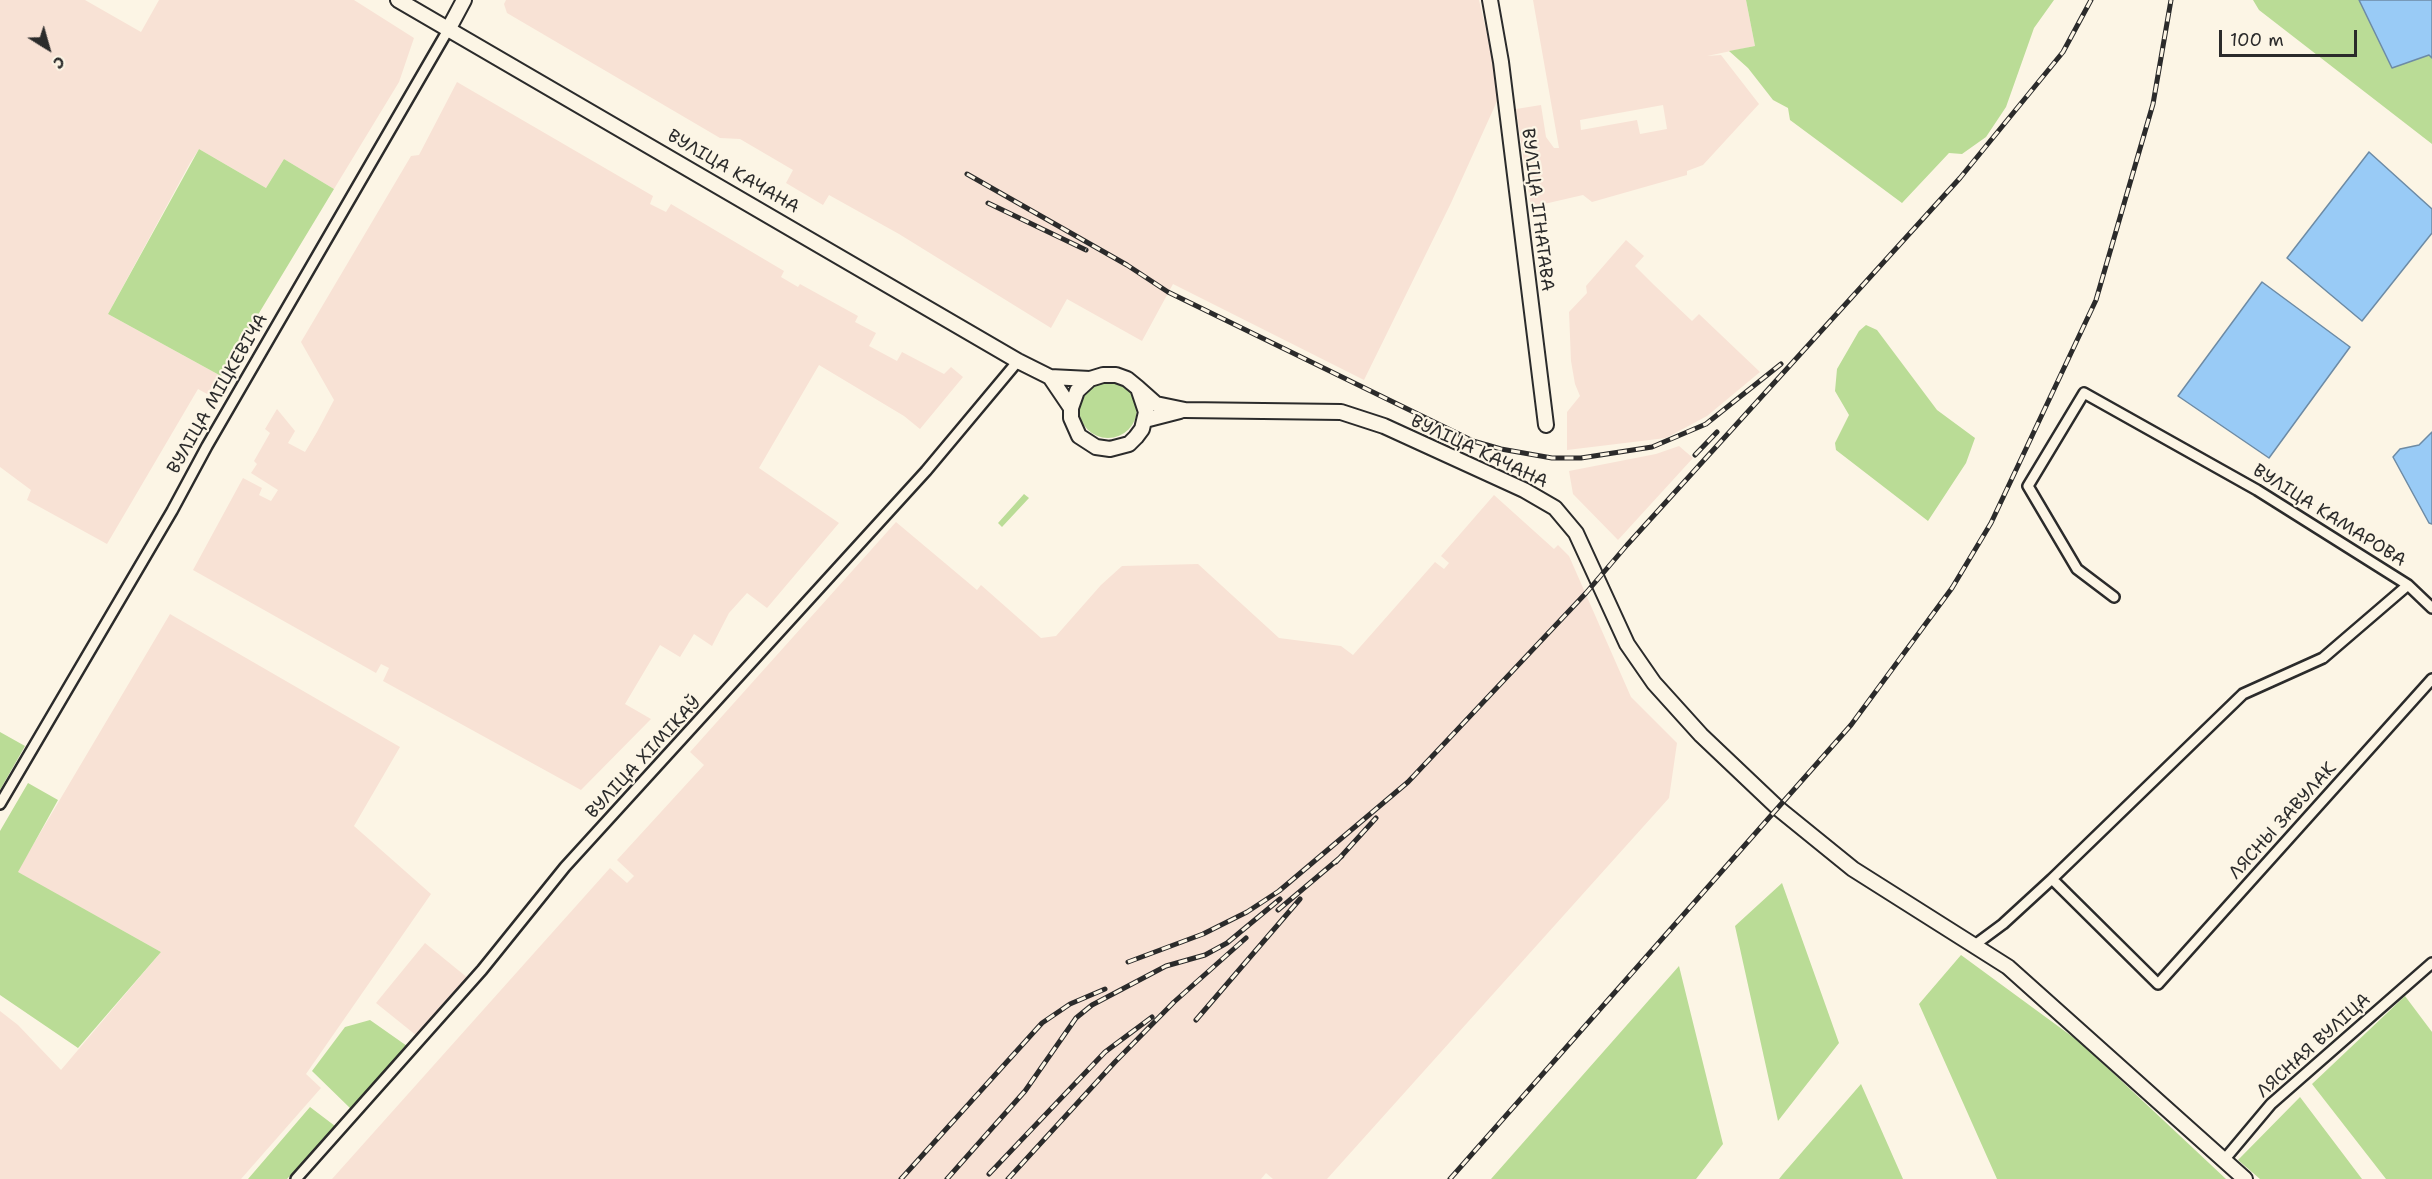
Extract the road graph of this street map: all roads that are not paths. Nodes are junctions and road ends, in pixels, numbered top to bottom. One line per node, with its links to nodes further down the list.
1 (398, 0): 4 (main road, ВУЛІЦА КАЧАНА)
2 (464, 0): 4 (main road, ВУЛІЦА МІЦКЕВІЧА)
3 (1490, 0): 12 (main road, ВУЛІЦА ІГНАТАВА)
4 (448, 30): 5 (main road, ВУЛІЦА КАЧАНА); 17 (street, ВУЛІЦА МІЦКЕВІЧА)
5 (1018, 361): 6 (main road, ВУЛІЦА КАЧАНА); 22 (street, ВУЛІЦА ХІМІКАЎ)
6 (1050, 377): 7 (main road, ВУЛІЦА КАЧАНА); 9 (main road, ВУЛІЦА КАЧАНА)
7 (1090, 379): 8 (main road, ВУЛІЦА КАЧАНА); 9 (main road)
8 (1137, 388): 10 (main road, ВУЛІЦА КАЧАНА); 11 (main road)
9 (1071, 408): 11 (main road, ВУЛІЦА КАЧАНА)
10 (1185, 410): 11 (main road, ВУЛІЦА КАЧАНА); 19 (main road, ВУЛІЦА КАЧАНА)
11 (1145, 420)
12 (1546, 425)
13 (2408, 585): 14 (street, ВУЛІЦА КАМАРОВА); 15 (street); 18 (street, ВУЛІЦА КАМАРОВА)
14 (2114, 597)
15 (2432, 608)
16 (2432, 679): 18 (street, ЛЯСНЫ ЗАВУЛАК)
17 (0, 804)
18 (2052, 879): 19 (street, ВУЛІЦА КАМАРОВА)
19 (1976, 944): 21 (main road, ВУЛІЦА КАЧАНА)
20 (2432, 963): 21 (street, ЛЯСНАЯ ВУЛІЦА)
21 (2224, 1160): 23 (main road, ВУЛІЦА КАЧАНА)
22 (296, 1179)
23 (2245, 1179)

